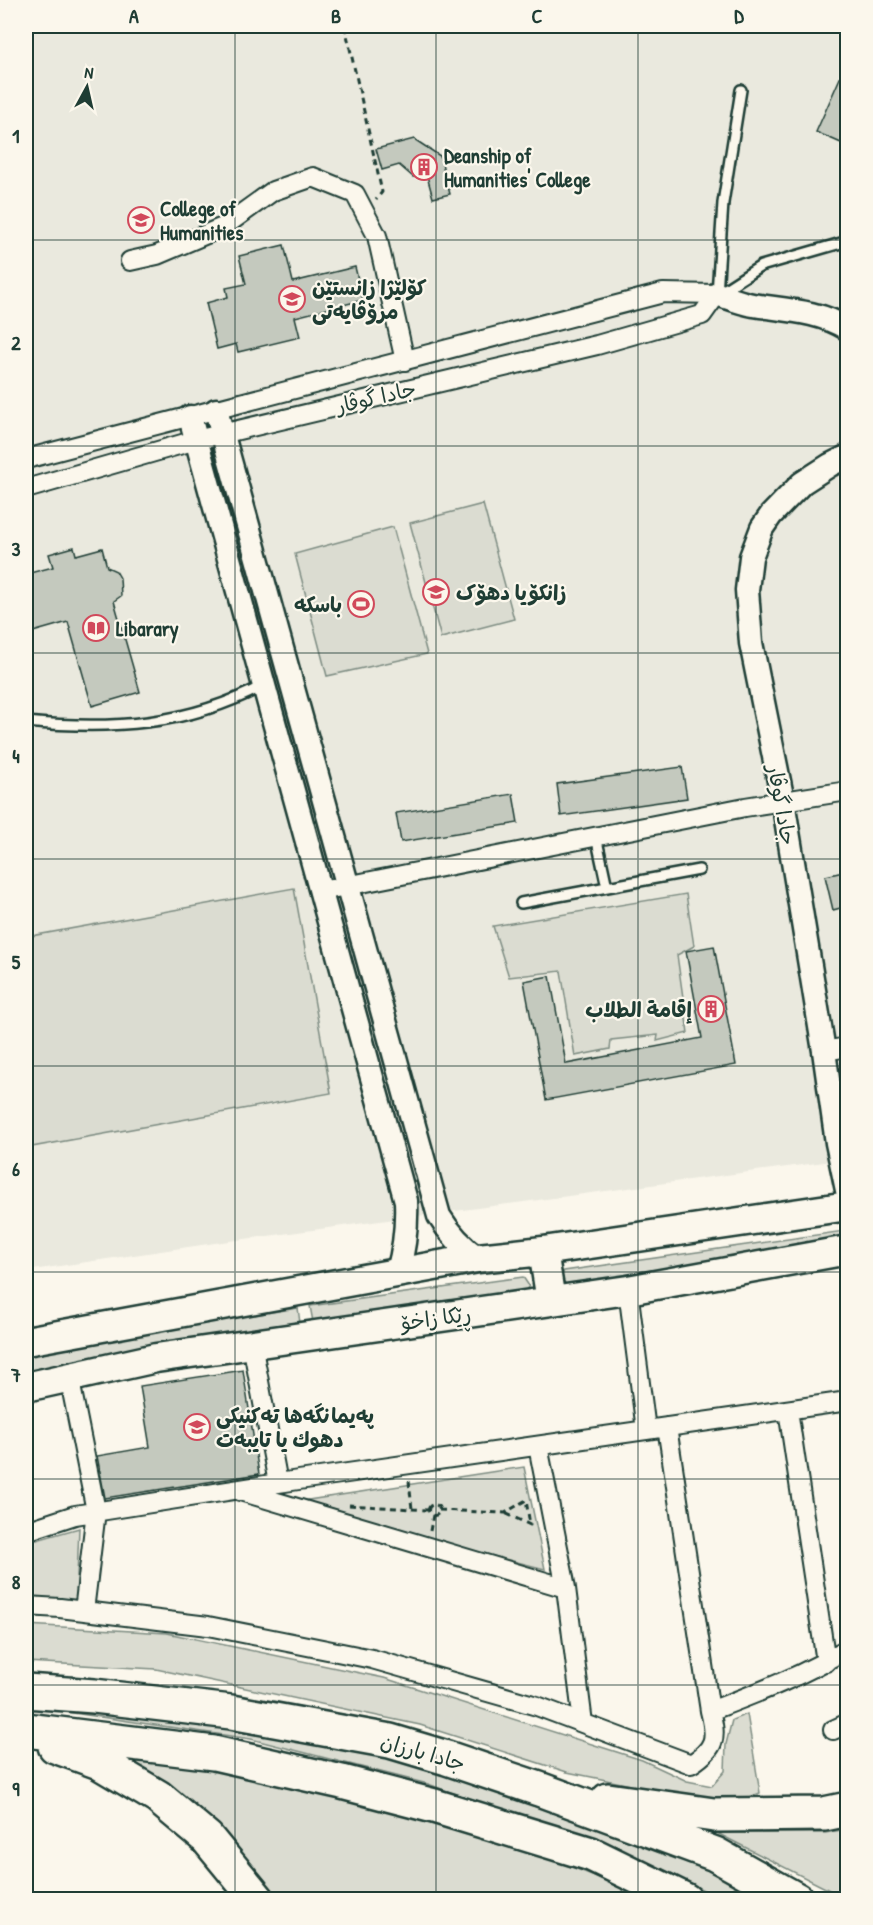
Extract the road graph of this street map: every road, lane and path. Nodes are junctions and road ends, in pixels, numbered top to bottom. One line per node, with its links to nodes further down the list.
1 (345, 26): 3 (path)
2 (741, 90): 6 (lane)
3 (365, 214): 5 (street); 8 (street)
4 (848, 241): 6 (lane)
5 (130, 261)
6 (717, 294): 7 (street, جادا گوڤار); 8 (street, جادا گوڤار); 11 (street, جادا گوڤار)
7 (848, 329)
8 (405, 361): 9 (street, جادا گوڤار)
9 (216, 410): 10 (street, جادا گوڤار); 11 (street)
10 (190, 417): 12 (street); 14 (street, جادا گوڤار)
11 (222, 434): 12 (street, جادا گوڤار); 22 (street)
12 (196, 440): 15 (street, جادا گوڤار); 16 (street)
13 (848, 456): 19 (street, جادا گوڤار)
14 (26, 459)
15 (26, 489)
16 (264, 685): 17 (lane); 24 (street)
17 (26, 722)
18 (848, 791): 19 (street)
19 (783, 801): 20 (street); 27 (street, جادا گوڤار)
20 (596, 836): 22 (street); 23 (lane)
21 (699, 870): 23 (lane)
22 (346, 885): 24 (street); 28 (street)
23 (607, 887): 25 (lane)
24 (321, 891): 30 (street)
25 (521, 903)
26 (848, 1047): 27 (street)
27 (824, 1051): 29 (street, جادا گوڤار)
28 (432, 1192): 30 (street); 34 (street)
29 (848, 1195)
30 (406, 1201): 35 (street)
31 (848, 1206): 33 (main road)
32 (848, 1250): 36 (main road, ڕێکا زاخۆ)
33 (543, 1251): 34 (main road); 37 (main road)
34 (478, 1258): 35 (main road)
35 (398, 1271): 38 (main road)
36 (628, 1290): 37 (main road, ڕێکا زاخۆ); 45 (street)
37 (551, 1301): 39 (main road, ڕێکا زاخۆ)
38 (26, 1341)
39 (252, 1344): 40 (main road, ڕێکا زاخۆ); 48 (street)
40 (69, 1376): 41 (main road, ڕێکا زاخۆ); 54 (street)
41 (26, 1387)
42 (848, 1401): 43 (street)
43 (788, 1410): 44 (street); 63 (street)
44 (667, 1427): 45 (street); 65 (street)
45 (646, 1430): 46 (street)
46 (538, 1446): 47 (street); 59 (street)
47 (408, 1464): 48 (street); 51 (path)
48 (278, 1483): 49 (street)
49 (235, 1489): 54 (street); 59 (street)
50 (344, 1504): 51 (path)
51 (412, 1509): 52 (path)
52 (429, 1510): 53 (path); 56 (path)
53 (439, 1510): 55 (path); 56 (path)
54 (96, 1511): 57 (street); 61 (street)
55 (505, 1513): 55 (path)
56 (433, 1515): 58 (path)
57 (26, 1531)
58 (429, 1536)
59 (566, 1588): 66 (street)
60 (26, 1606): 61 (street)
61 (84, 1611): 66 (street)
62 (848, 1648): 63 (street)
63 (826, 1662): 65 (street)
64 (26, 1691): 69 (highway, جادا بارزان)
65 (710, 1711): 66 (street)
66 (583, 1723)
67 (26, 1730): 72 (highway)
68 (26, 1735): 71 (highway)
69 (539, 1789): 70 (highway); 73 (highway, جادا بارزان)
70 (848, 1809)
71 (258, 1899)
72 (685, 1899)
73 (797, 1899)

